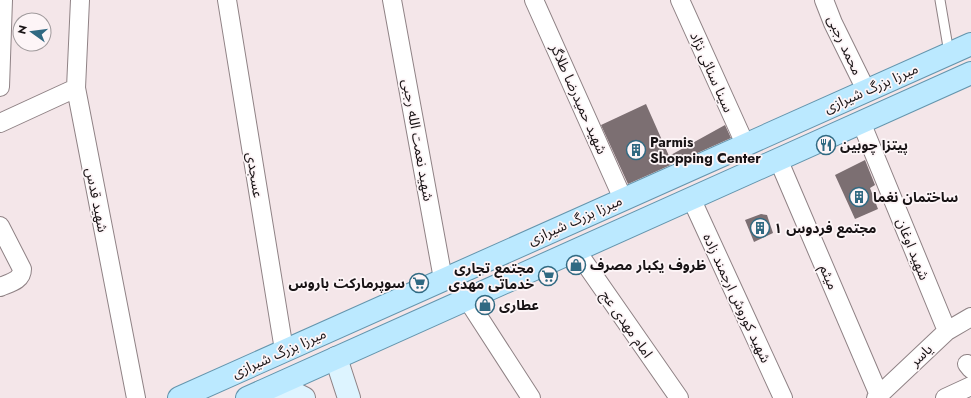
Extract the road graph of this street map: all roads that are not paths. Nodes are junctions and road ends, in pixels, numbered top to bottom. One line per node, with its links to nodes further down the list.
1 (3, 0): 12 (street)
2 (80, 0): 13 (street, شهید قدس)
3 (227, 0): 28 (street, عسجدی)
4 (392, 0): 23 (street, شهید نعمت الله رجبی)
5 (534, 0): 20 (street, شهید حمیدرضا طلاگر)
6 (680, 0): 17 (street, سینا سنائی نژاد)
7 (824, 0): 14 (street, محمد رجبی)
8 (940, 0): 10 (lane)
9 (971, 44): 10 (main road, میرزا بزرگ شیرازی)
10 (949, 53): 14 (main road, میرزا بزرگ شیرازی)
11 (971, 73): 15 (main road, میرزا بزرگ شیرازی)
12 (0, 87)
13 (76, 88): 16 (street); 33 (street, شهید قدس)
14 (866, 90): 17 (main road, میرزا بزرگ شیرازی)
15 (861, 122): 18 (main road, میرزا بزرگ شیرازی); 27 (street, شهید اوغان)
16 (0, 123)
17 (745, 144): 20 (main road, میرزا بزرگ شیرازی)
18 (778, 159): 19 (main road, میرزا بزرگ شیرازی); 32 (street, میثم)
19 (691, 198): 22 (main road, میرزا بزرگ شیرازی); 39 (street, شهید کوروش ارجمند زاده)
20 (624, 199): 23 (main road, میرزا بزرگ شیرازی)
21 (0, 226): 24 (street)
22 (576, 250): 25 (main road, میرزا بزرگ شیرازی); 38 (street, امام مهدی عج)
23 (443, 279): 28 (main road, میرزا بزرگ شیرازی)
24 (0, 287)
25 (467, 299): 29 (main road, میرزا بزرگ شیرازی); 37 (street)
26 (971, 317): 27 (street, یاسر)
27 (947, 331): 32 (street, یاسر)
28 (284, 350): 34 (main road, میرزا بزرگ شیرازی)
29 (336, 358): 31 (main road, میرزا بزرگ شیرازی); 36 (main road)
30 (971, 386): 40 (street)
31 (254, 395): 35 (main road)
32 (878, 396)
33 (136, 398)
34 (179, 398)
35 (304, 398)
36 (349, 398)
37 (531, 398)
38 (679, 398)
39 (783, 398)
40 (945, 398)

